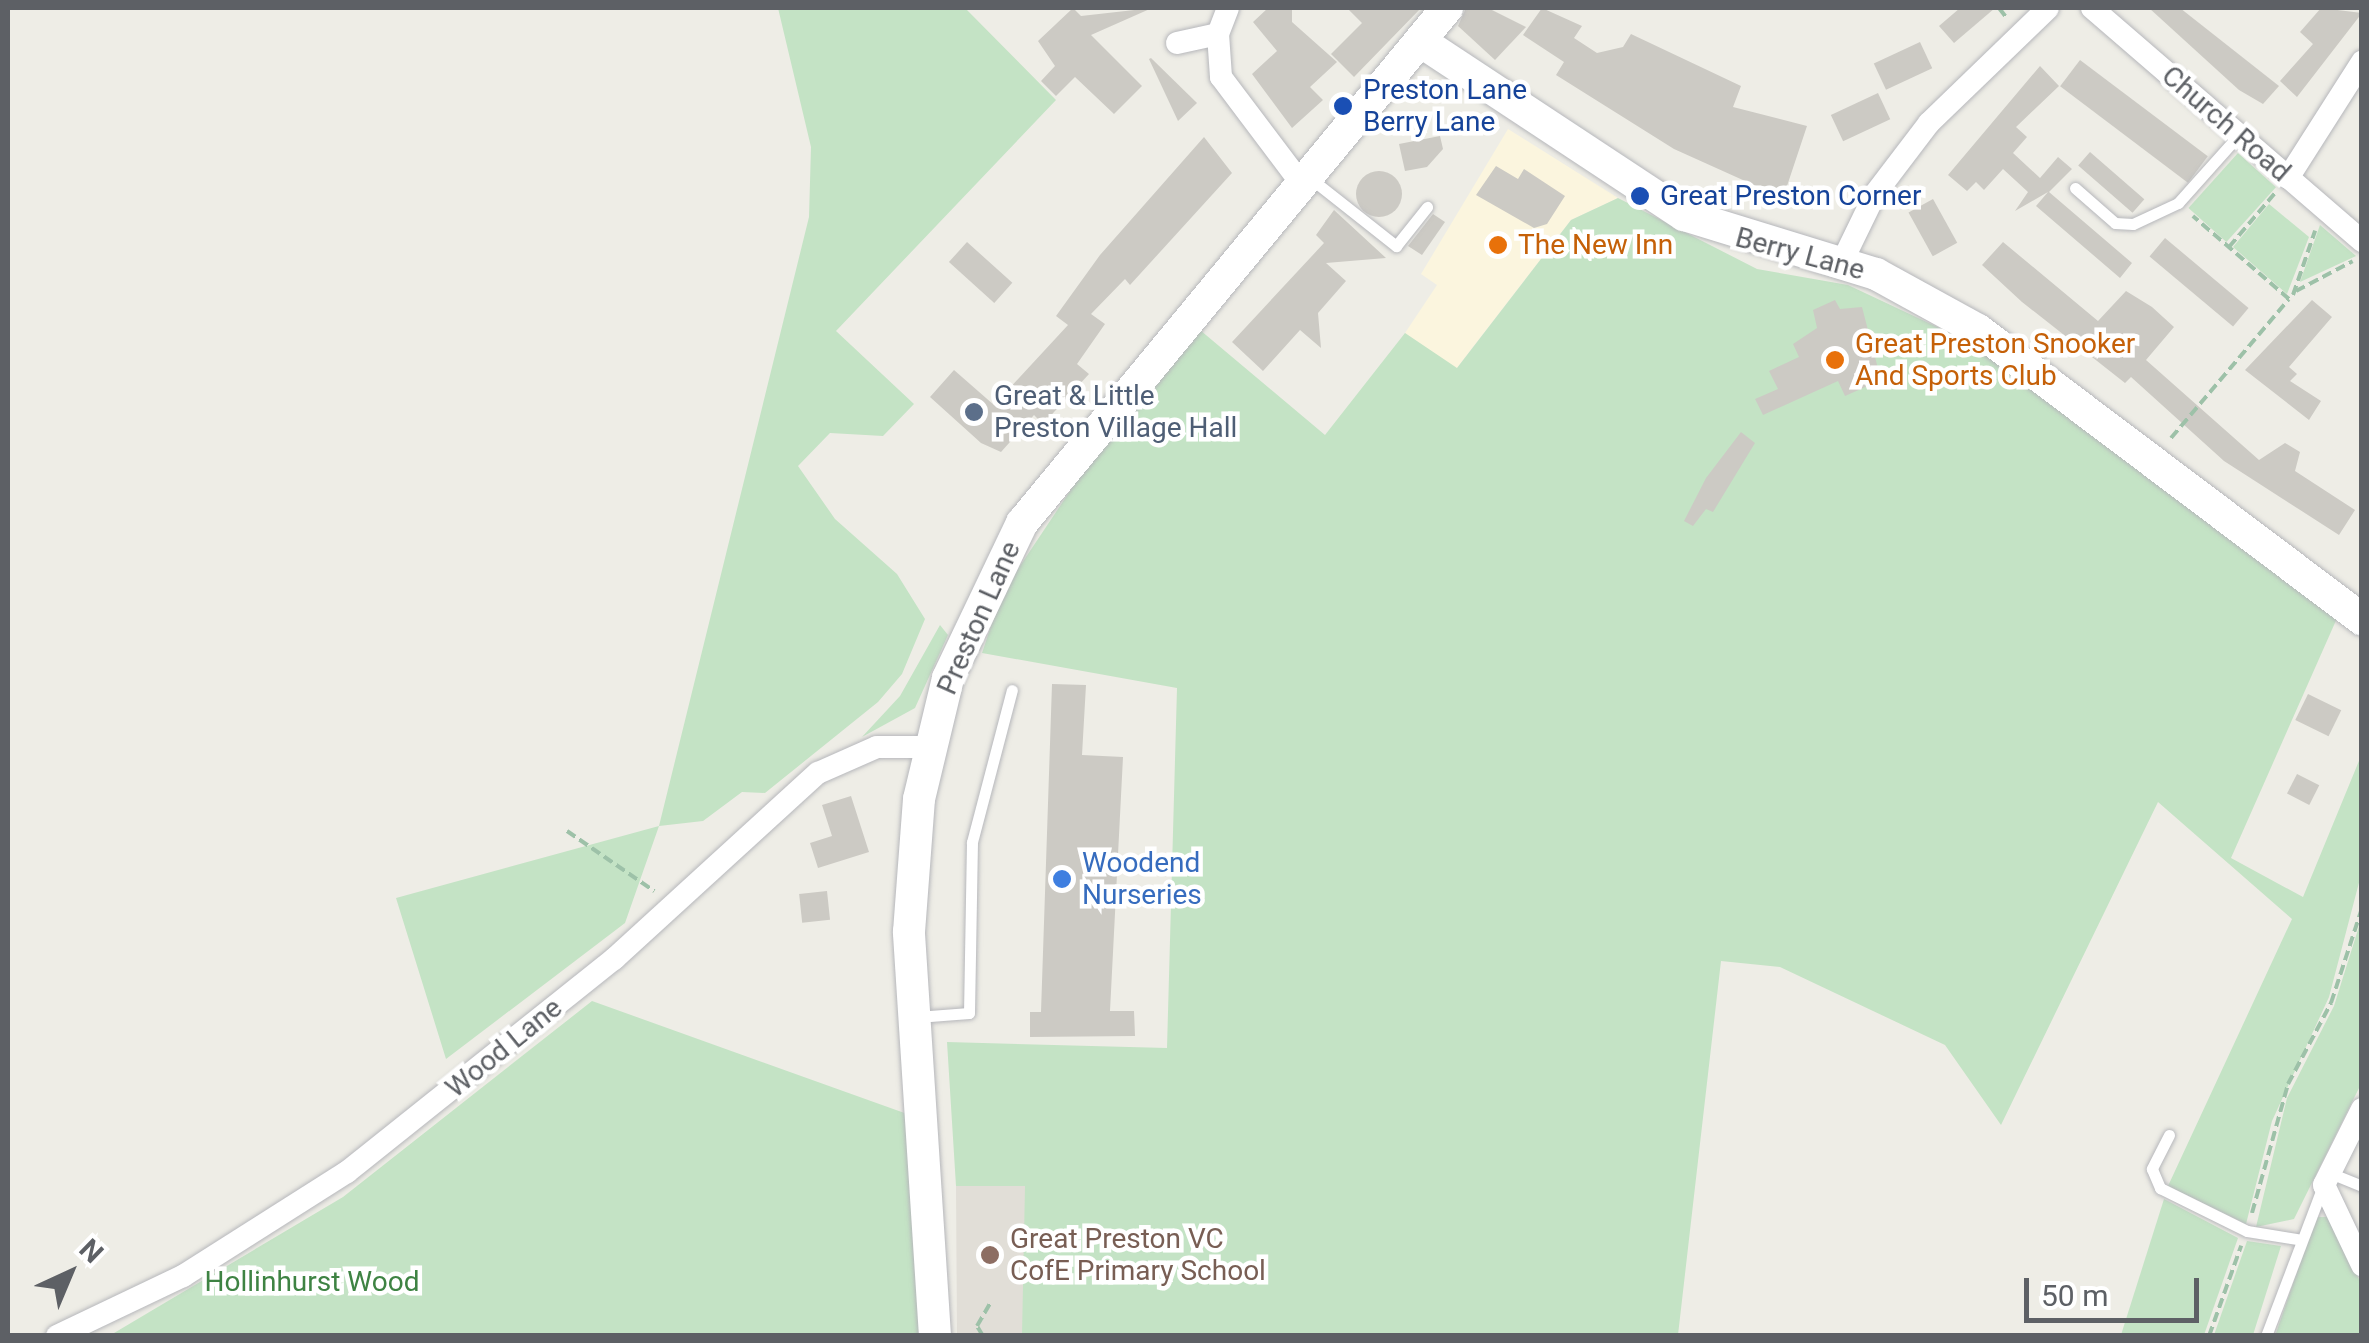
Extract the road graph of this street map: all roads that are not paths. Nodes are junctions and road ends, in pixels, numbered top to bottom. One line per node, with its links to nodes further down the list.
1 (1228, 8): 5 (street)
2 (1447, 8): 7 (street, Preston Lane)
3 (2048, 8): 15 (street)
4 (2092, 8): 9 (street, Church Road)
5 (1218, 34): 6 (street); 10 (street)
6 (1177, 43)
7 (1423, 43): 10 (street, Preston Lane); 15 (street, Berry Lane)
8 (2362, 62): 11 (street)
9 (2238, 136): 11 (street, Church Road); 12 (lane)
10 (1304, 178): 13 (lane); 18 (street, Preston Lane)
11 (2288, 178): 14 (street, Church Road)
12 (2075, 188)
13 (1427, 207)
14 (2362, 240)
15 (1842, 262): 16 (street, Berry Lane)
16 (2362, 619)
17 (1012, 690): 19 (lane)
18 (929, 748): 19 (street, Preston Lane); 26 (street, Wood Lane)
19 (912, 1017): 27 (street, Preston Lane)
20 (2362, 1109): 22 (street)
21 (2168, 1135): 24 (lane)
22 (2327, 1179): 23 (lane); 24 (lane); 25 (street)
23 (2362, 1186)
24 (2297, 1239): 28 (lane)
25 (2362, 1265)
26 (57, 1336)
27 (935, 1336)
28 (2266, 1336)

